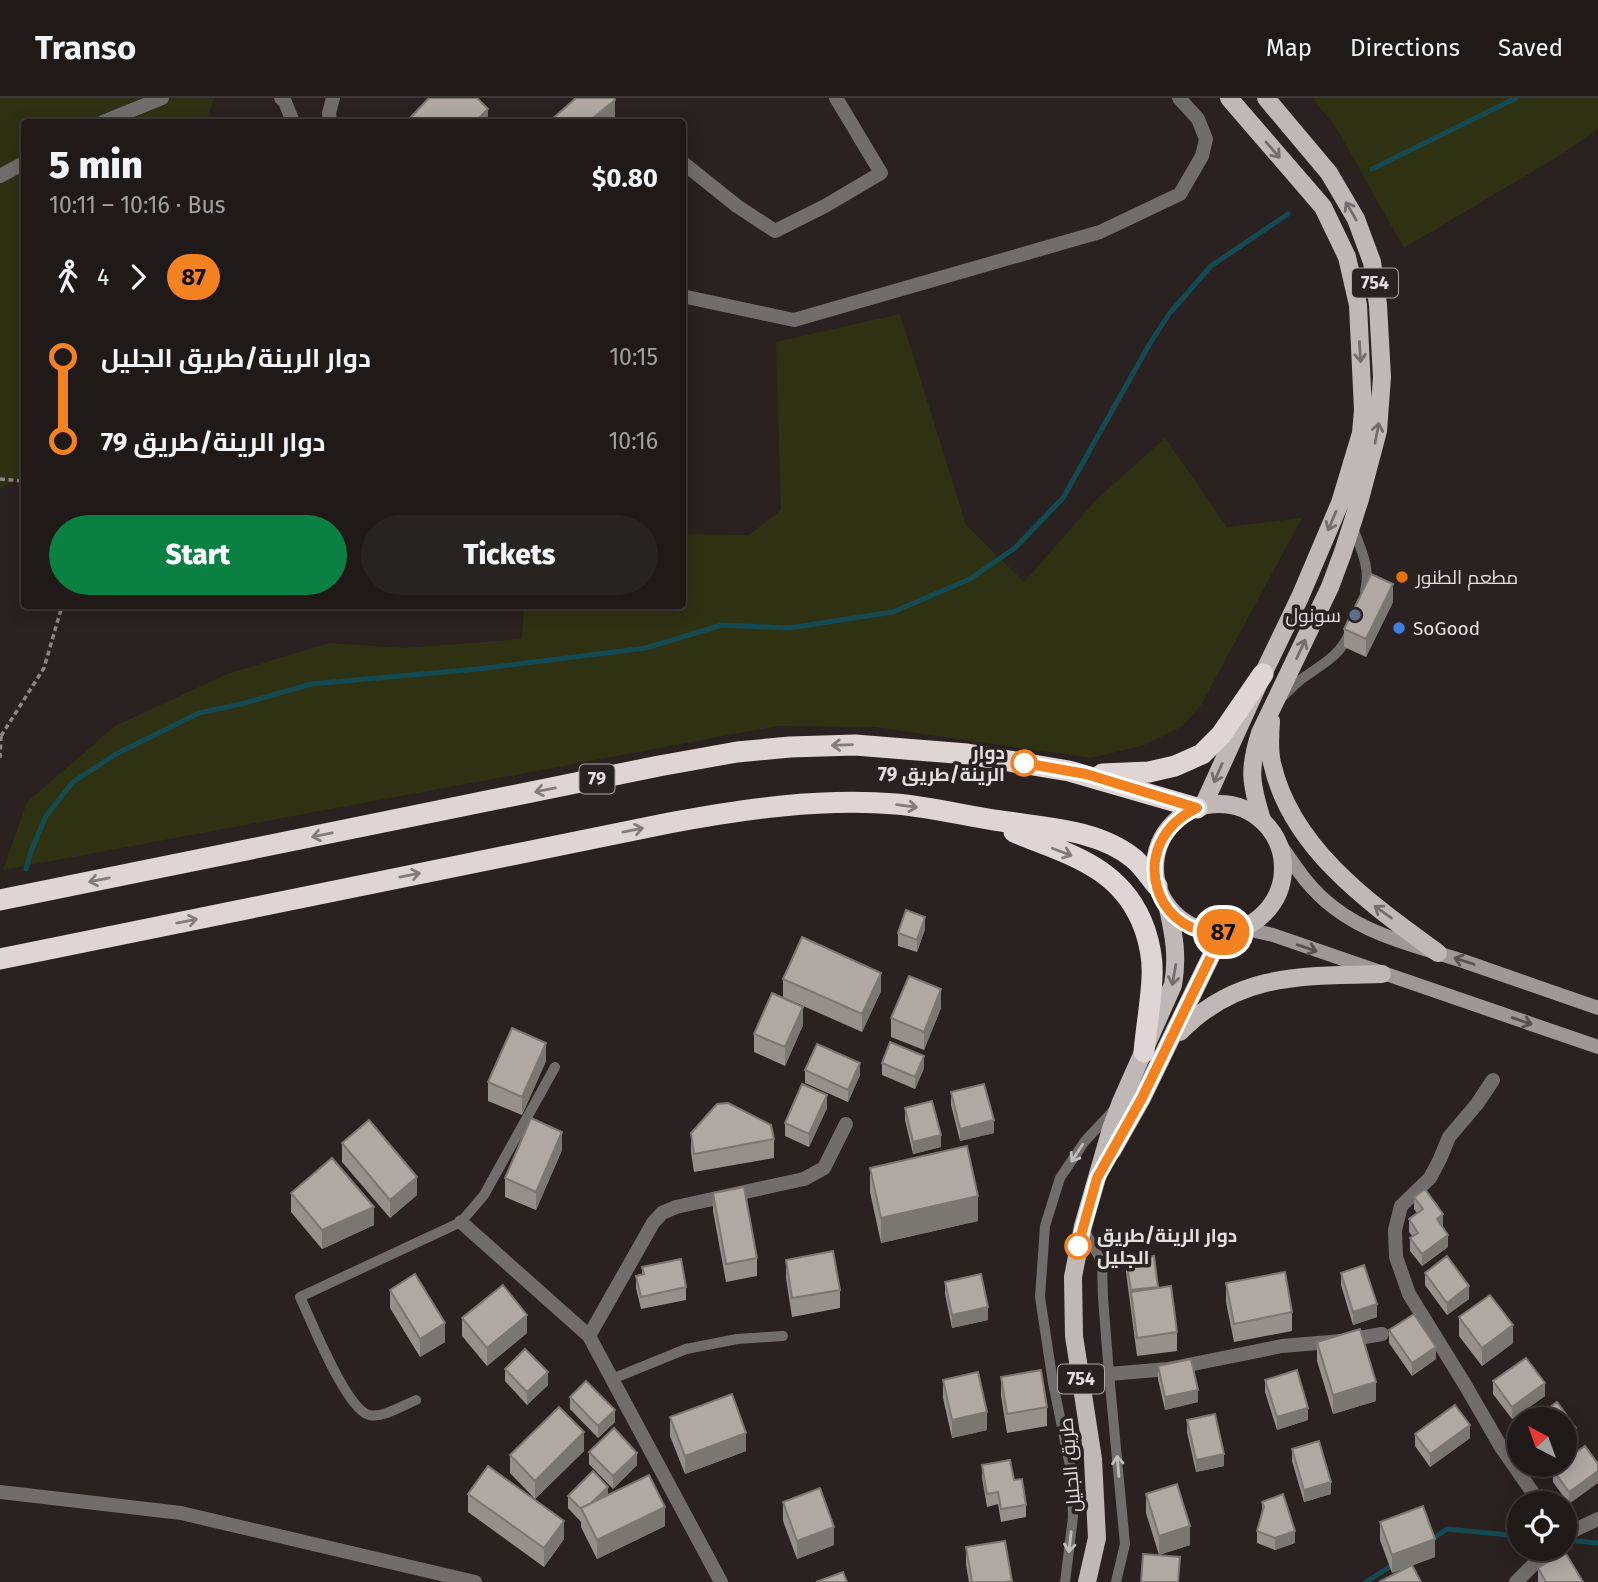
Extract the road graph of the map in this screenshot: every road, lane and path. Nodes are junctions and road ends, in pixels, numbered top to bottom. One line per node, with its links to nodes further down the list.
1 (162, 98): 8 (street)
2 (281, 98): 9 (street)
3 (333, 98): 10 (street)
4 (836, 98): 12 (street)
5 (1179, 98): 14 (street)
6 (1229, 98): 21 (main road, 754, one-way to 21)
7 (1266, 98): 17 (main road, 754, one-way to 7)
8 (110, 119)
9 (292, 119)
10 (330, 119)
11 (21, 165): 13 (street)
12 (686, 165)
13 (0, 176)
14 (686, 297)
15 (0, 478): 16 (path)
16 (21, 481)
17 (1352, 525): 18 (lane); 22 (main road, 754, one-way to 17)
18 (1363, 599)
19 (61, 609): 23 (path)
20 (1354, 622): 22 (lane)
21 (1263, 674): 25 (highway); 26 (main road, 754, one-way to 26)
22 (1272, 708): 28 (main road, 754); 34 (main road, one-way to 22)
23 (1, 735): 24 (path)
24 (0, 758)
25 (1086, 774): 26 (highway, 79); 31 (highway, 79, one-way to 31)
26 (1200, 807): 28 (main road, 754); 30 (main road, 754)
27 (976, 817): 30 (highway); 35 (highway, one-way to 27); 40 (highway, one-way to 40)
28 (1262, 821): 29 (main road, 754)
29 (1275, 837): 33 (main road, 754); 34 (main road)
30 (1157, 886): 32 (main road, 754)
31 (0, 900)
32 (1168, 908): 33 (main road, 754); 40 (main road, 754, one-way to 40)
33 (1237, 930): 36 (main road, one-way to 36); 39 (main road, 754)
34 (1438, 953): 37 (main road, one-way to 34)
35 (0, 959)
36 (1382, 974): 38 (main road, one-way to 38); 39 (main road)
37 (1598, 1008)
38 (1598, 1047)
39 (1167, 1048): 45 (main road, 754)
40 (1144, 1052): 43 (main road, 754)
41 (555, 1067): 46 (lane)
42 (1493, 1080): 54 (street)
43 (1121, 1102): 45 (main road, 754); 61 (lane, one-way to 61)
44 (846, 1124): 49 (street)
45 (1097, 1178): 47 (main road, طريق الجليل / 754)
46 (461, 1222): 49 (street); 53 (lane)
47 (1083, 1226): 51 (lane); 62 (main road, طريق الجليل / 754)
48 (1382, 1334): 51 (street)
49 (589, 1336): 52 (street)
50 (783, 1336): 52 (lane)
51 (1108, 1374): 63 (lane, one-way to 51)
52 (612, 1379): 60 (street)
53 (416, 1400)
54 (1531, 1491)
55 (0, 1492): 59 (street)
56 (1598, 1519): 57 (street)
57 (1577, 1529)
58 (1537, 1561): 64 (street)
59 (475, 1582)
60 (721, 1582)
61 (1065, 1582)
62 (1087, 1582)
63 (1116, 1582)
64 (1516, 1582)

